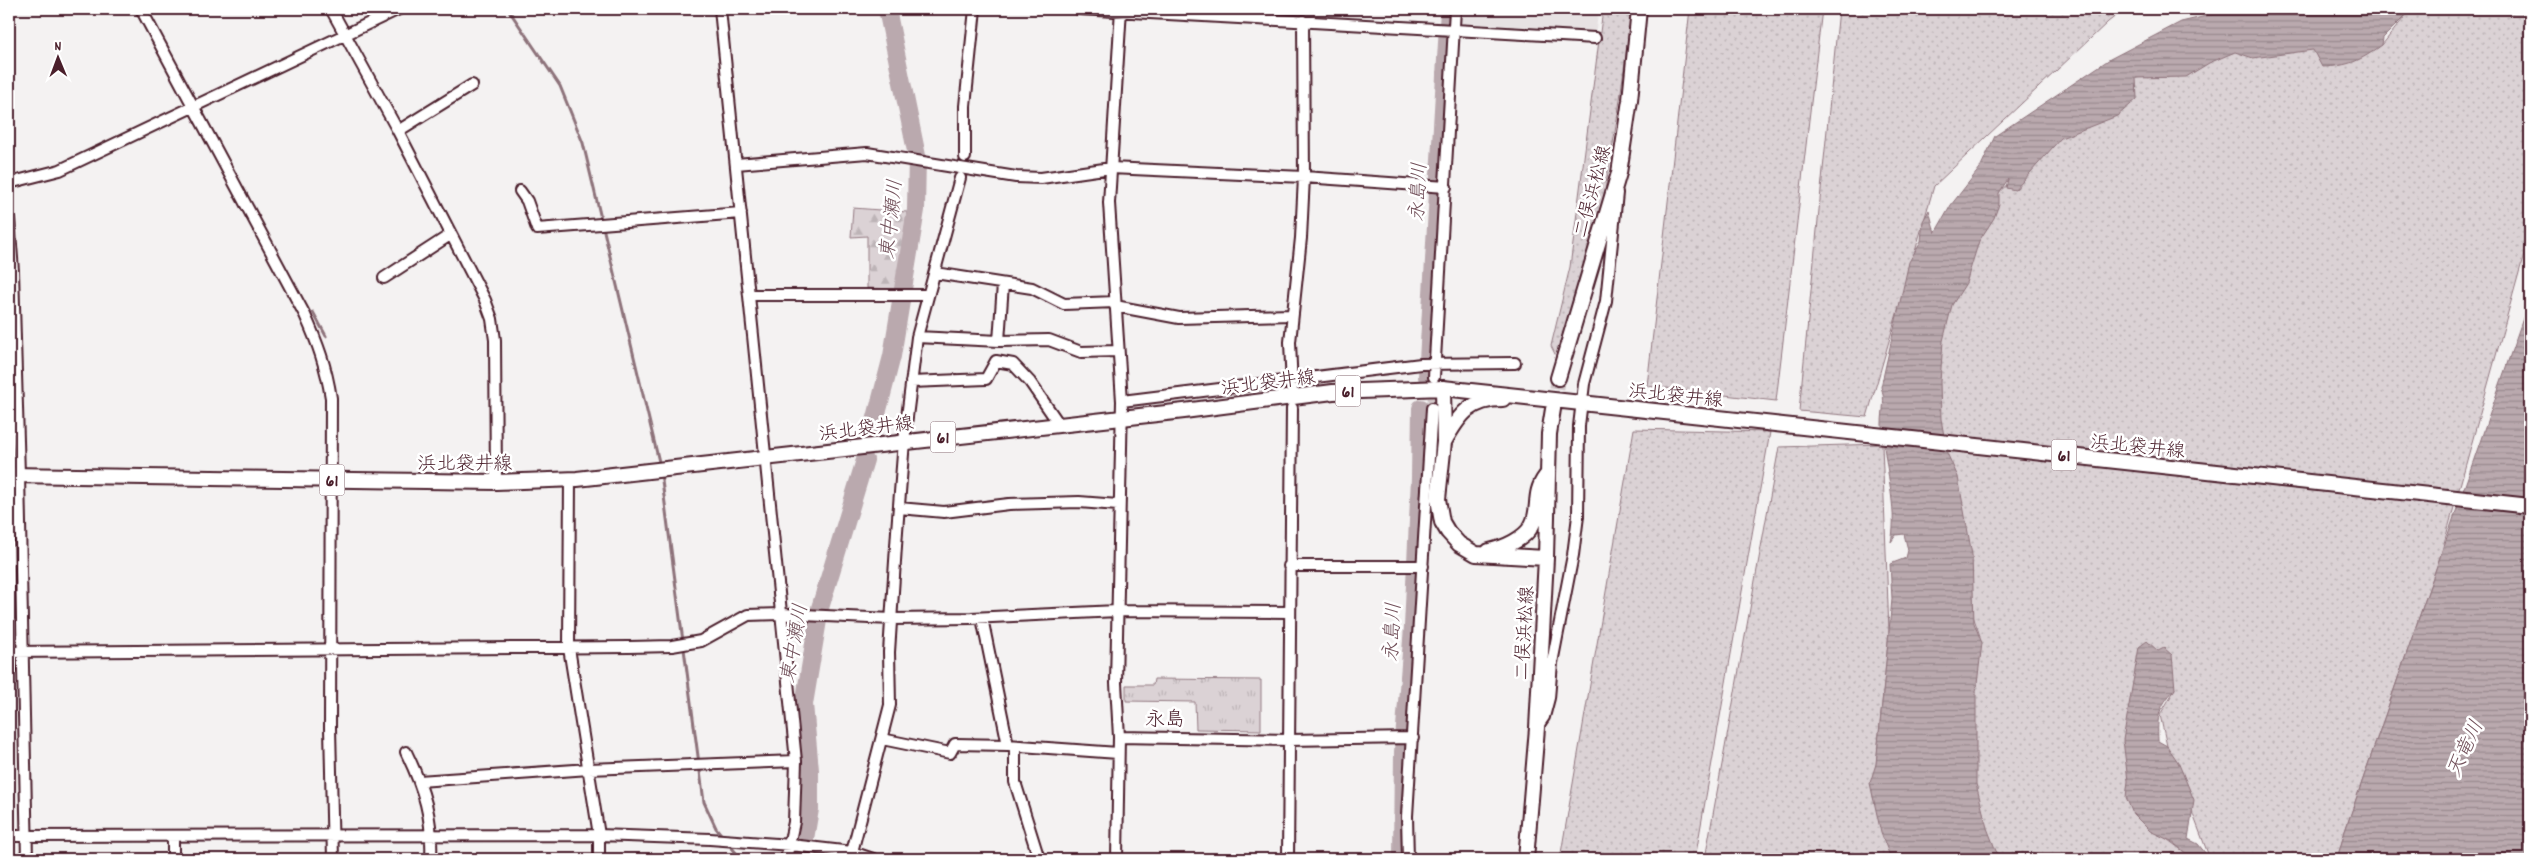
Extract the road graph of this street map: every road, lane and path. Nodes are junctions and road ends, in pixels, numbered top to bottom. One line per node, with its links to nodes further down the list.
1 (141, 9): 15 (street)
2 (331, 9): 12 (street)
3 (399, 9): 12 (street)
4 (720, 9): 18 (street)
5 (975, 9): 17 (street)
6 (1079, 9): 7 (street)
7 (1121, 9): 10 (street); 19 (street)
8 (1455, 9): 11 (street)
9 (1638, 9): 20 (main road, 二俣浜松線)
10 (1303, 21): 11 (street); 21 (street)
11 (1451, 30): 13 (street); 24 (street)
12 (345, 35): 15 (street); 16 (street)
13 (1595, 38)
14 (472, 85): 16 (street)
15 (193, 106): 23 (street); 59 (street)
16 (398, 131): 28 (street)
17 (965, 156)
18 (736, 164): 19 (street); 26 (street)
19 (1111, 168): 21 (street); 34 (street)
20 (1618, 172): 41 (main road, 二俣浜松線); 47 (street)
21 (1304, 176): 24 (street); 35 (street)
22 (960, 178): 29 (street)
23 (9, 183)
24 (1441, 186): 40 (street)
25 (520, 191): 26 (street)
26 (740, 213): 32 (street)
27 (9, 219): 56 (street)
28 (450, 235): 30 (street); 60 (street)
29 (935, 273): 31 (street); 33 (street)
30 (384, 278)
31 (1003, 284): 34 (street); 37 (street)
32 (751, 295): 33 (street); 55 (street)
33 (928, 295): 36 (street)
34 (1115, 304): 35 (street); 38 (street)
35 (1291, 315): 44 (street)
36 (917, 337): 37 (street); 42 (street)
37 (999, 341): 38 (street)
38 (1118, 351): 46 (street)
39 (1515, 363): 40 (street)
40 (1435, 364): 43 (street); 44 (street)
41 (1558, 378)
42 (911, 382): 52 (street); 53 (street)
43 (1439, 383): 45 (main road, 浜北袋井線 / 61); 51 (main road, 浜北袋井線 / 61); 54 (main road)
44 (1292, 384): 46 (street)
45 (1536, 398): 47 (main road, 浜北袋井線 / 61); 54 (main road)
46 (1122, 401): 51 (street)
47 (1590, 403): 62 (main road, 浜北袋井線 / 61); 77 (street)
48 (1292, 408): 66 (street)
49 (1432, 408): 67 (street)
50 (1553, 409): 57 (main road, 二俣浜松線)
51 (1122, 417): 52 (main road, 浜北袋井線 / 61); 61 (street)
52 (1059, 424): 53 (main road, 浜北袋井線 / 61)
53 (904, 441): 55 (main road, 浜北袋井線 / 61); 63 (street)
54 (1444, 442): 64 (main road)
55 (765, 459): 58 (main road, 浜北袋井線 / 61); 70 (street)
56 (14, 475): 59 (main road, 浜北袋井線 / 61); 76 (street)
57 (1547, 475): 64 (main road); 65 (main road, 二俣浜松線)
58 (570, 479): 60 (main road, 浜北袋井線 / 61); 73 (street)
59 (332, 480): 60 (main road, 浜北袋井線 / 61); 74 (street)
60 (496, 482)
61 (1118, 505): 63 (street); 68 (street)
62 (2530, 506)
63 (899, 508): 72 (street)
64 (1476, 554): 65 (main road)
65 (1546, 558): 77 (main road, 二俣浜松線)
66 (1289, 566): 67 (street); 69 (street)
67 (1419, 567): 79 (street)
68 (1117, 611): 69 (street); 71 (street); 78 (street)
69 (1289, 612): 81 (street)
70 (781, 614): 72 (street); 73 (street); 85 (street)
71 (982, 618): 72 (street); 82 (street)
72 (892, 619): 80 (street)
73 (569, 648): 74 (street); 86 (street)
74 (330, 651): 76 (street); 93 (street)
75 (9, 652): 76 (street)
76 (22, 652): 91 (street)
77 (1537, 728): 107 (main road, 二俣浜松線)
78 (1119, 736): 81 (street); 84 (street)
79 (1412, 738): 81 (street); 106 (street)
80 (882, 739): 82 (street); 95 (street)
81 (1288, 740): 105 (street)
82 (1012, 745): 84 (street); 103 (street)
83 (406, 752): 87 (street)
84 (1118, 753): 104 (street)
85 (796, 761): 86 (street); 94 (street)
86 (589, 769): 87 (street); 89 (street)
87 (420, 780): 88 (street)
88 (432, 834): 89 (street); 93 (street); 99 (street)
89 (599, 835): 94 (street); 100 (street)
90 (9, 836): 91 (street)
91 (27, 836): 92 (street); 96 (street)
92 (173, 836): 93 (street); 97 (street)
93 (333, 836): 98 (street)
94 (791, 845): 95 (street); 101 (street)
95 (852, 852): 102 (street)
96 (27, 859)
97 (173, 859)
98 (333, 859)
99 (431, 859)
100 (599, 859)
101 (786, 859)
102 (873, 859)
103 (1039, 859)
104 (1117, 859)
105 (1288, 859)
106 (1408, 859)
107 (1526, 859)

